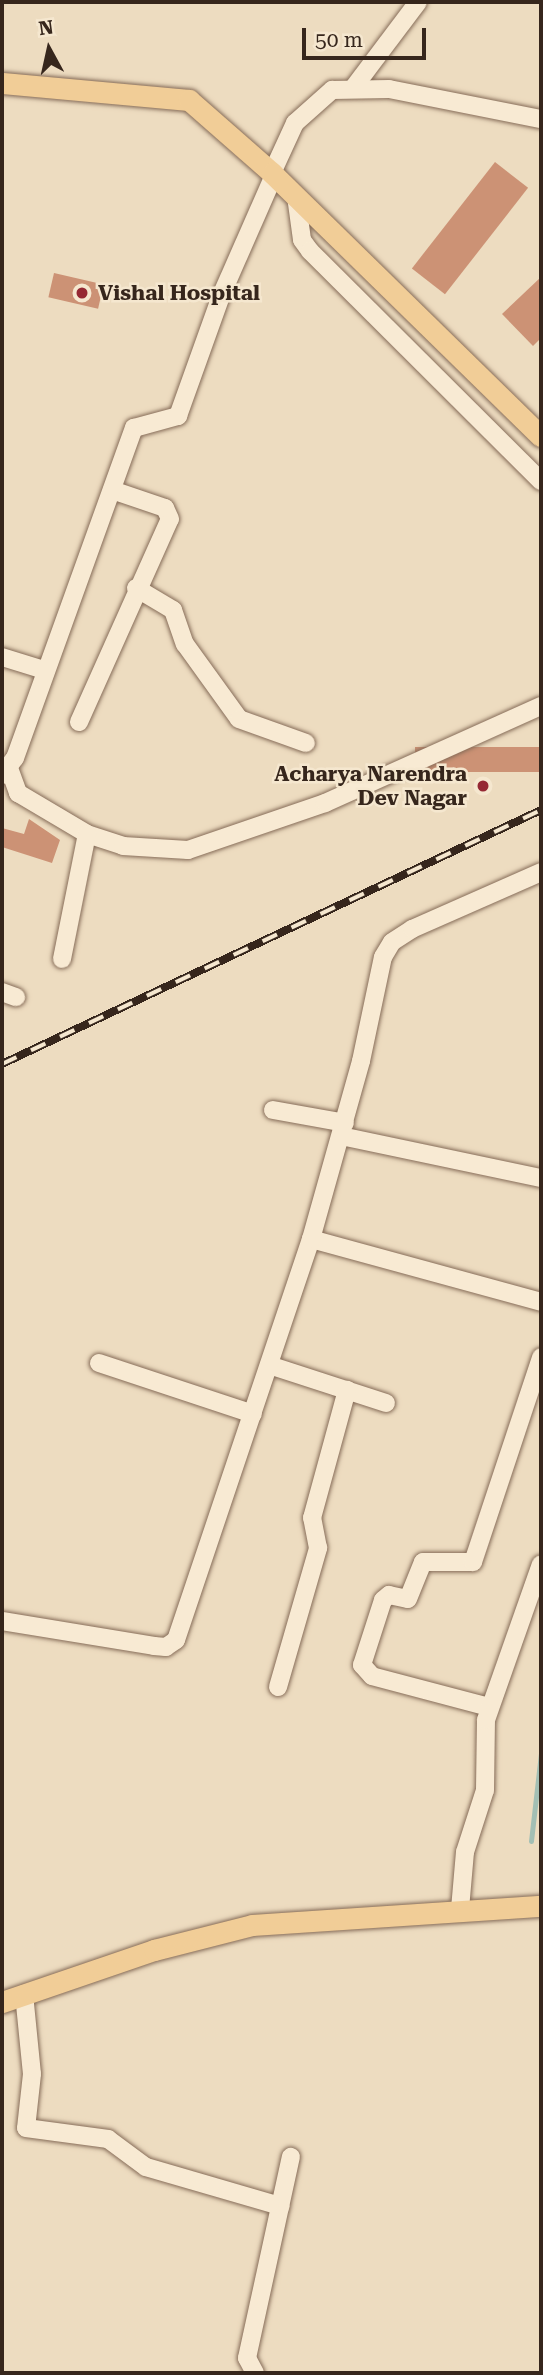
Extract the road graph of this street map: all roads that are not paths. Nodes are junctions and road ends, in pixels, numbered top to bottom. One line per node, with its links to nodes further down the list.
1 (418, 2): 3 (street)
2 (2, 83): 5 (main road)
3 (354, 86): 4 (street); 5 (street)
4 (541, 119)
5 (273, 174): 6 (main road); 9 (street)
6 (296, 197): 7 (main road); 8 (street)
7 (541, 436)
8 (541, 481)
9 (112, 490): 10 (street); 12 (street)
10 (136, 588): 14 (street); 15 (street)
11 (2, 657): 12 (street)
12 (44, 670): 16 (street)
13 (541, 706): 17 (street)
14 (79, 722)
15 (306, 743)
16 (6, 771): 17 (street)
17 (87, 834): 19 (street)
18 (536, 879): 21 (street)
19 (62, 959)
20 (273, 1110): 21 (street)
21 (343, 1130): 22 (street); 23 (street)
22 (541, 1178)
23 (311, 1239): 24 (street); 27 (street)
24 (541, 1302)
25 (541, 1357): 34 (street)
26 (99, 1363): 30 (street)
27 (269, 1365): 28 (street); 30 (street)
28 (347, 1390): 29 (street); 33 (street)
29 (386, 1403)
30 (253, 1414): 32 (street)
31 (541, 1564): 34 (street)
32 (2, 1621)
33 (278, 1687)
34 (489, 1707): 36 (street)
35 (541, 1906): 36 (main road)
36 (460, 1909): 37 (main road)
37 (24, 1994): 38 (main road); 40 (street)
38 (2, 2001)
39 (291, 2157): 40 (street)
40 (280, 2206): 41 (street)
41 (255, 2373)

